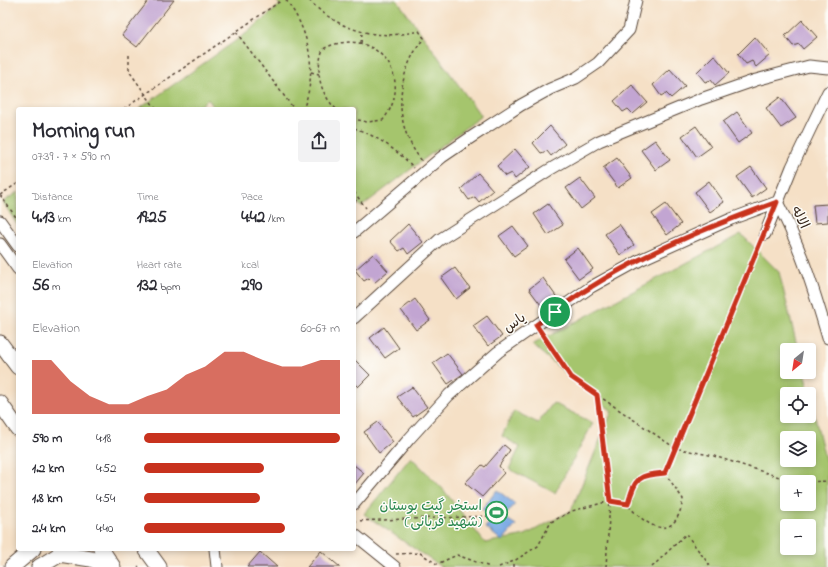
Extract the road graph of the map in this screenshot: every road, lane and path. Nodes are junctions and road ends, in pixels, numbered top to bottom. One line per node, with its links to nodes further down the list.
1 (282, 0): 5 (path)
2 (286, 0): 10 (path)
3 (309, 0): 6 (path)
4 (636, 0): 21 (street)
5 (236, 32): 13 (path); 16 (path)
6 (362, 32): 7 (path); 21 (path)
7 (361, 43): 11 (path); 19 (path)
8 (129, 55): 13 (path)
9 (828, 68): 36 (street)
10 (311, 72): 11 (path); 17 (path)
11 (319, 74): 18 (path)
12 (828, 92): 27 (street)
13 (145, 94): 14 (path); 15 (path)
14 (127, 107)
15 (155, 107)
16 (292, 107)
17 (304, 107)
18 (335, 107)
19 (356, 119)
20 (356, 129): 22 (path)
21 (428, 169): 22 (street)
22 (420, 176): 28 (street)
23 (16, 184): 24 (path)
24 (0, 195): 29 (path)
25 (356, 195): 26 (path)
26 (358, 198): 28 (path)
27 (777, 202): 32 (street); 37 (street, یاس); 38 (street, الاله)
28 (373, 216): 31 (street)
29 (16, 217)
30 (0, 221): 33 (street)
31 (356, 230)
32 (765, 234): 44 (path)
33 (16, 243)
34 (0, 244): 35 (street)
35 (16, 266)
36 (356, 316)
37 (536, 325): 41 (path); 50 (street, یاس)
38 (828, 338)
39 (0, 343): 40 (main road)
40 (10, 359)
41 (597, 395): 44 (path); 49 (path)
42 (0, 403): 43 (main road)
43 (16, 426)
44 (675, 448): 45 (path); 46 (path)
45 (665, 473): 51 (path); 51 (path)
46 (780, 477)
47 (828, 481): 48 (path)
48 (816, 482)
49 (610, 501): 51 (path); 61 (path); 72 (path)
50 (356, 502)
51 (628, 504)
52 (490, 516): 53 (path)
53 (356, 521)
54 (356, 536): 60 (street)
55 (31, 551): 62 (main road)
56 (63, 551): 63 (main road); 64 (main road)
57 (102, 551): 65 (main road)
58 (147, 551): 66 (main road)
59 (216, 551): 67 (street)
60 (379, 556): 68 (street); 69 (path)
61 (514, 561): 70 (path); 71 (path)
62 (12, 567)
63 (39, 567)
64 (109, 567)
65 (113, 567)
66 (159, 567)
67 (217, 567)
68 (395, 567)
69 (490, 567)
70 (499, 567)
71 (514, 567)
72 (606, 567)
73 (652, 567): 74 (path)
74 (712, 567)

